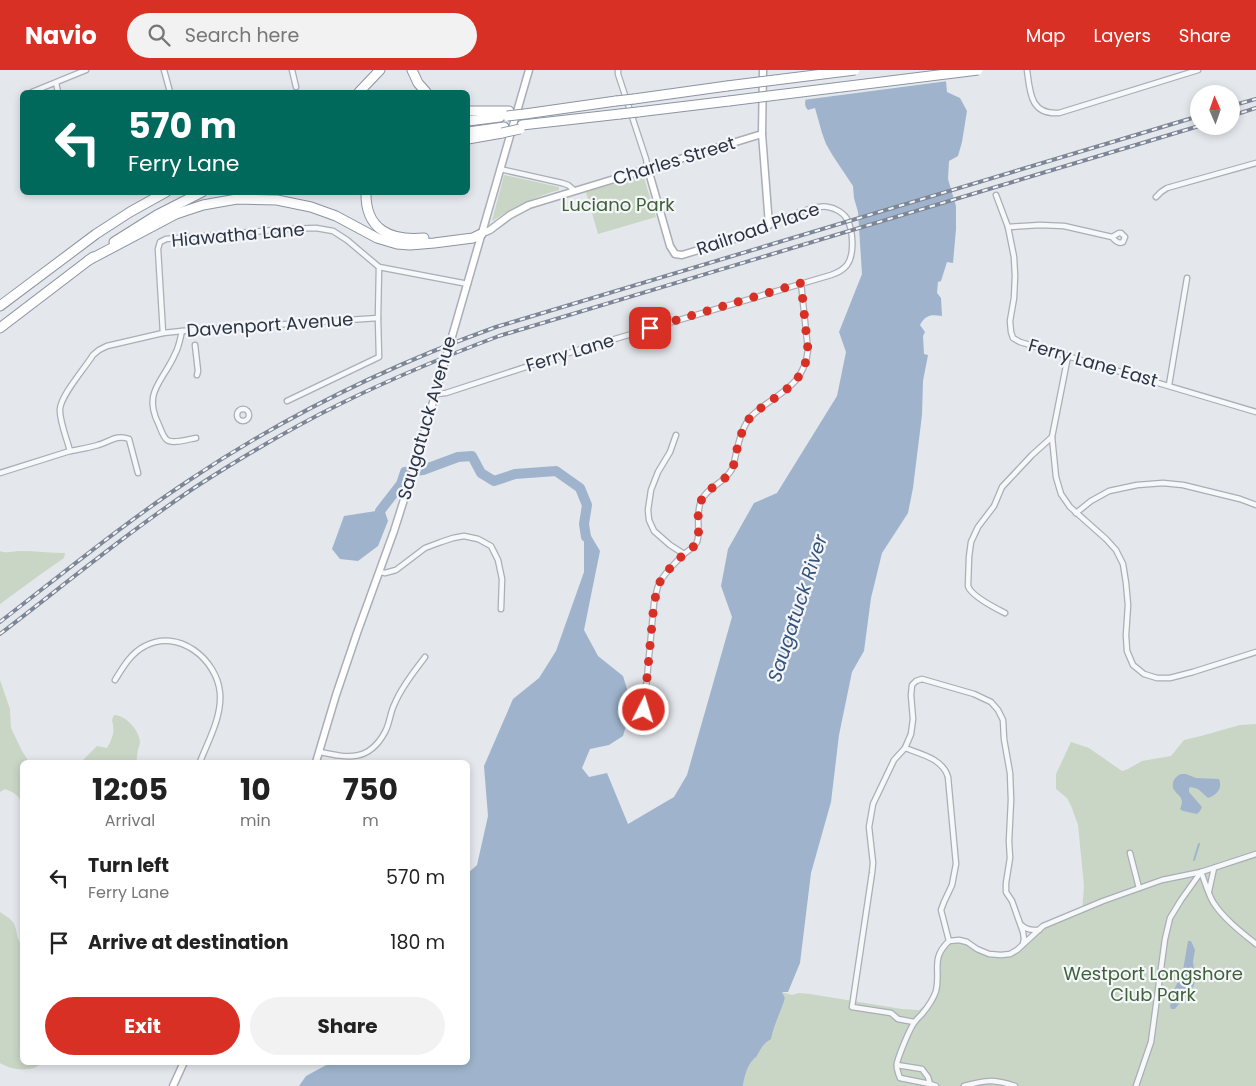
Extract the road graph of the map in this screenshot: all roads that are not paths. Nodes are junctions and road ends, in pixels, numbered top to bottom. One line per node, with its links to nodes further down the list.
1 (86, 70): 13 (street)
2 (164, 70): 17 (street)
3 (292, 70): 14 (street)
4 (380, 70): 18 (highway)
5 (412, 70): 19 (highway)
6 (529, 70): 28 (main road, Saugatuck Avenue)
7 (618, 70): 29 (street)
8 (763, 70): 25 (main road)
9 (855, 70): 21 (highway, bridge)
10 (978, 70): 23 (highway, bridge)
11 (1027, 70): 12 (street)
12 (1198, 70)
13 (56, 83): 15 (street); 16 (street)
14 (296, 87)
15 (37, 90)
16 (58, 90)
17 (169, 90)
18 (361, 90)
19 (424, 90)
20 (470, 111): 21 (highway)
21 (508, 114): 22 (highway)
22 (470, 121)
23 (503, 130): 24 (highway); 26 (highway)
24 (470, 132)
25 (762, 134): 29 (main road, Charles Street); 36 (main road)
26 (470, 138)
27 (1256, 163): 35 (street)
28 (500, 168): 30 (street); 38 (main road, Saugatuck Avenue)
29 (648, 169): 30 (main road, Charles Street); 36 (main road, Railroad Place)
30 (575, 191): 38 (main road, Charles Street)
31 (160, 195): 46 (highway)
32 (196, 195): 41 (highway)
33 (366, 195): 38 (highway)
34 (996, 195): 37 (street, Ferry Lane East)
35 (1156, 197)
36 (770, 225): 39 (street, Railroad Place)
37 (1008, 227): 40 (street); 52 (street, Ferry Lane East)
38 (481, 234): 41 (highway); 45 (main road, Saugatuck Avenue)
39 (852, 237): 44 (street, Ferry Lane)
40 (1112, 237)
41 (89, 260): 48 (highway)
42 (379, 267): 45 (street); 47 (street); 50 (street, Hiawatha Lane)
43 (1187, 278): 54 (street)
44 (801, 283): 55 (street, Ferry Lane); 66 (street)
45 (468, 284): 55 (main road, Saugatuck Avenue)
46 (0, 306)
47 (378, 318): 49 (street, Davenport Avenue); 56 (street)
48 (0, 328)
49 (182, 331): 50 (street, Davenport Avenue); 60 (street)
50 (163, 333): 61 (street)
51 (195, 345): 53 (street)
52 (1068, 356): 54 (street, Ferry Lane East); 59 (street)
53 (197, 375)
54 (1169, 385): 57 (street, Ferry Lane East)
55 (435, 394): 67 (main road, Saugatuck Avenue)
56 (287, 400)
57 (1256, 412)
58 (676, 435): 66 (street)
59 (1052, 437): 65 (street); 69 (street)
60 (196, 438)
61 (70, 451): 62 (street); 63 (street)
62 (0, 473)
63 (138, 473)
64 (1256, 505): 65 (street)
65 (1076, 513): 70 (street)
66 (684, 554): 73 (street)
67 (380, 572): 68 (street); 75 (main road, Saugatuck Avenue)
68 (501, 609)
69 (1005, 613)
70 (1256, 652)
71 (425, 657): 75 (street)
72 (115, 680): 76 (street)
73 (644, 710)
74 (905, 748): 84 (street); 86 (street); 89 (street)
75 (320, 752): 77 (main road, Saugatuck Avenue)
76 (201, 760)
77 (317, 760)
78 (1130, 853): 82 (street)
79 (1256, 854): 80 (street)
80 (1214, 868): 81 (street); 83 (street)
81 (1201, 872): 82 (street); 83 (street); 97 (street)
82 (1140, 888): 85 (street)
83 (1209, 892): 88 (street)
84 (1020, 924): 85 (street); 87 (street)
85 (1039, 930): 87 (street)
86 (949, 941): 87 (street); 89 (street)
87 (1023, 944)
88 (1256, 944)
89 (914, 1022): 91 (street)
90 (183, 1065): 93 (main road)
91 (897, 1065): 92 (street); 92 (street)
92 (930, 1084): 94 (street)
93 (173, 1086)
94 (936, 1086)
95 (964, 1086): 96 (street)
96 (1016, 1086)
97 (1136, 1086)

